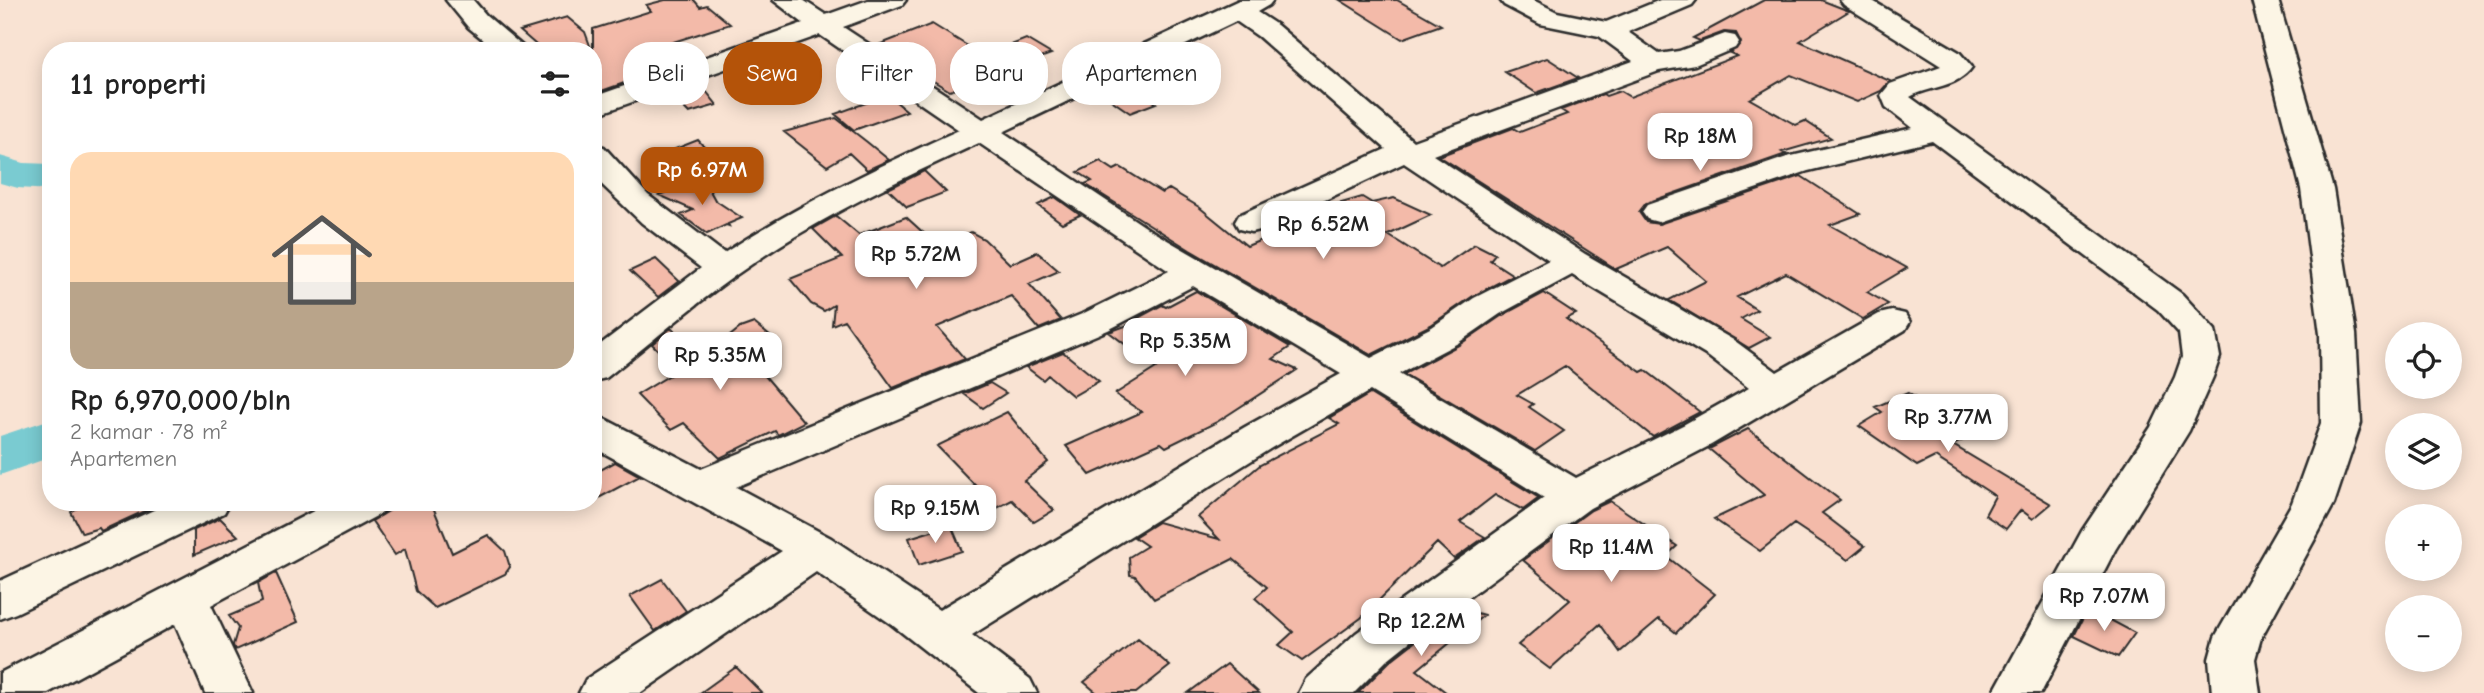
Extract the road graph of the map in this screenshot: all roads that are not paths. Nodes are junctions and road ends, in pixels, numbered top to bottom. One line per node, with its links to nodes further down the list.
1 (459, 0): 11 (street)
2 (786, 0): 9 (street)
3 (893, 0): 9 (street)
4 (1513, 0): 10 (street)
5 (1683, 0): 10 (street)
6 (1853, 0): 16 (street)
7 (2265, 0): 43 (street)
8 (1249, 5): 15 (street); 17 (street)
9 (821, 25): 14 (street); 15 (street)
10 (1608, 30): 13 (street)
11 (503, 42)
12 (1725, 42): 13 (street)
13 (1654, 63): 17 (street)
14 (602, 104)
15 (980, 131): 22 (street); 23 (street)
16 (1937, 131): 19 (street); 42 (street)
17 (1408, 152): 20 (street); 21 (street)
18 (602, 167): 22 (street)
19 (1658, 212)
20 (1251, 222)
21 (1573, 261): 26 (street); 27 (street)
22 (723, 268): 25 (street)
23 (1195, 271): 26 (street); 29 (street)
24 (1892, 323): 27 (street)
25 (602, 362)
26 (1370, 374): 30 (street); 36 (street)
27 (1776, 390): 30 (street)
28 (602, 435): 29 (street)
29 (698, 487): 33 (street)
30 (1575, 497): 41 (street)
31 (190, 511): 35 (street)
32 (334, 511): 34 (street)
33 (816, 550): 36 (street); 39 (street)
34 (186, 598): 37 (street); 38 (street)
35 (0, 601)
36 (938, 634): 40 (street)
37 (5, 693)
38 (229, 693)
39 (603, 693)
40 (1013, 693)
41 (1323, 693)
42 (2017, 693)
43 (2236, 693)

